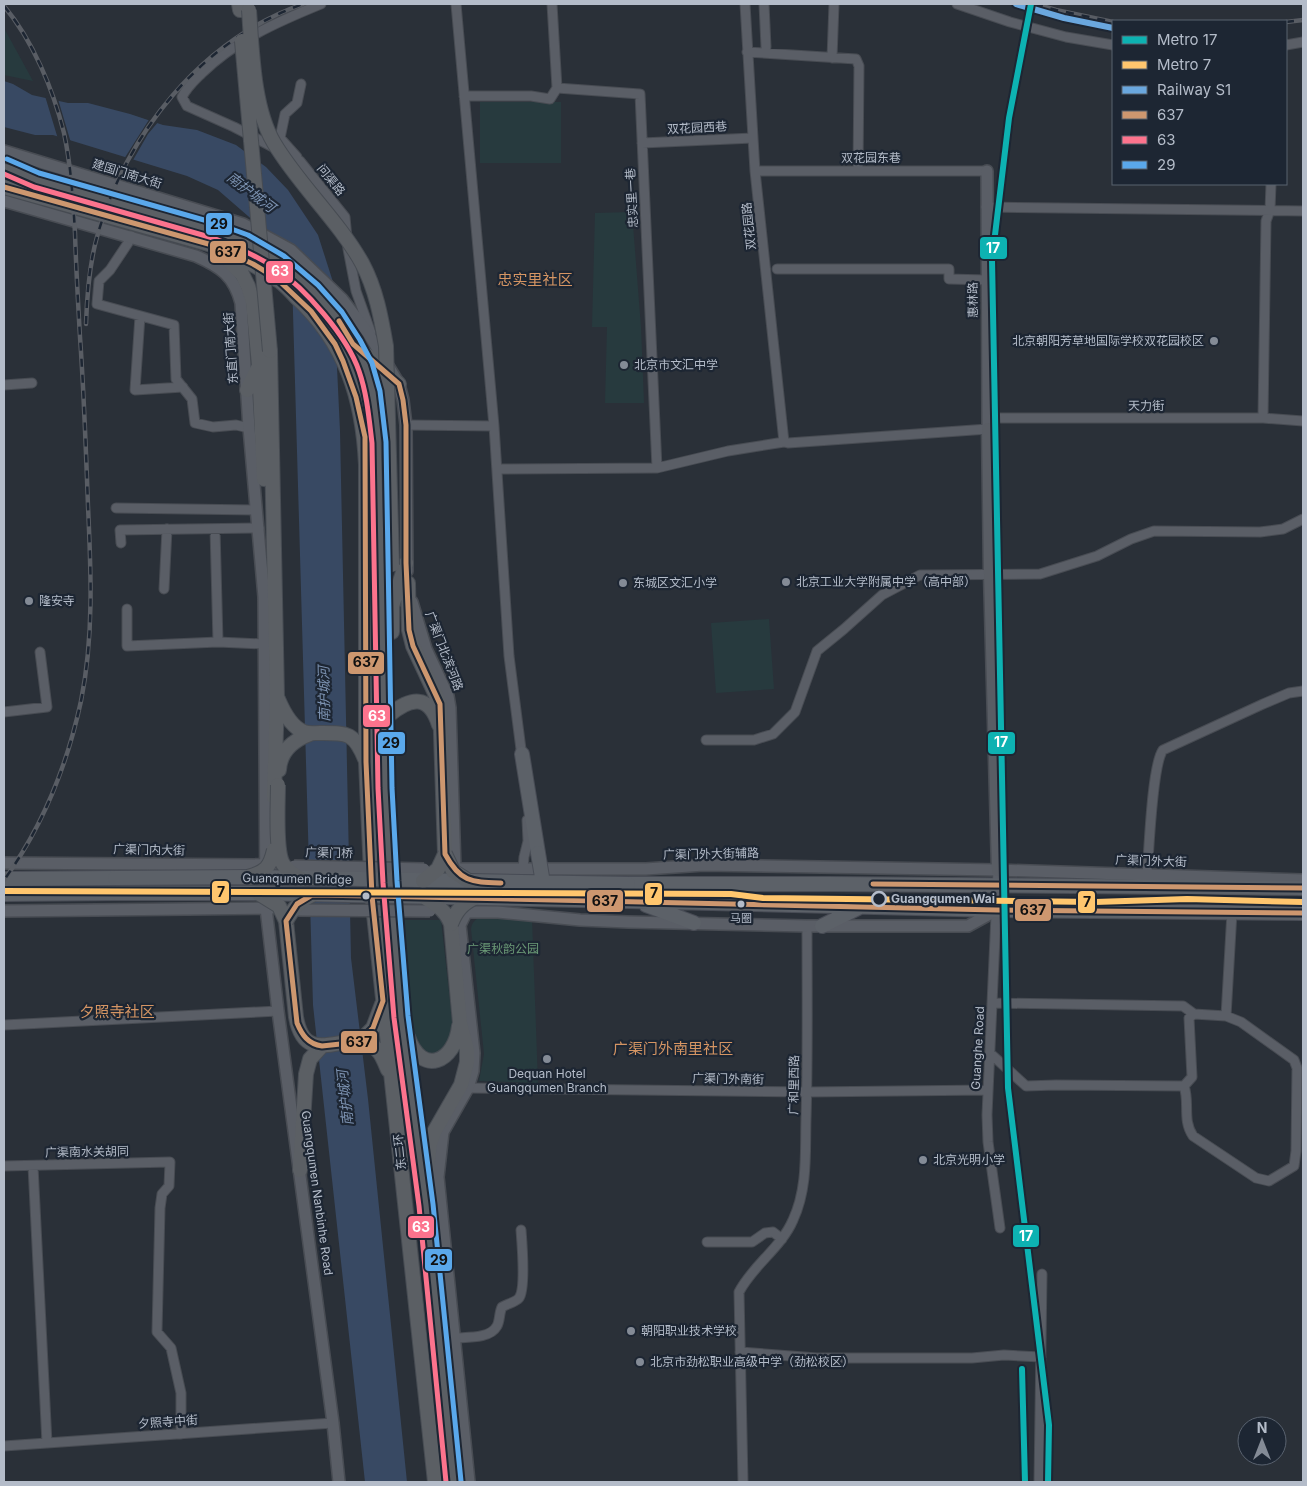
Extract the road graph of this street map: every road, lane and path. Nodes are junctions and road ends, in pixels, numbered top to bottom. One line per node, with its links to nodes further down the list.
1 (239, 4): 61 (highway, bridge)
2 (248, 4): 65 (highway, bridge)
3 (321, 4): 22 (street, 问渠路)
4 (456, 4): 18 (street)
5 (552, 4): 17 (street)
6 (745, 4): 14 (street, 双花园路)
7 (764, 4): 13 (street)
8 (834, 4): 15 (street)
9 (957, 4): 11 (street)
10 (1303, 42): 12 (street)
11 (1112, 45)
12 (1287, 45)
13 (766, 47)
14 (747, 52): 15 (street); 19 (street, 双花园路)
15 (832, 58): 26 (street)
16 (301, 84): 22 (street)
17 (557, 88): 18 (street); 20 (street, 忠实里一巷)
18 (464, 96): 53 (street)
19 (753, 138): 20 (street, 双花园西巷); 25 (street, 双花园路)
20 (642, 144): 56 (street, 忠实里一巷)
21 (4, 151): 40 (street, 建国门南大街)
22 (300, 161): 42 (street, 问渠路)
23 (4, 166): 28 (highway)
24 (4, 171): 28 (highway, 东二环)
25 (756, 171): 26 (street, 双花园东巷); 55 (street, 双花园路)
26 (858, 171): 27 (street, 双花园东巷)
27 (986, 171): 32 (street, 惠林路)
28 (36, 180): 41 (highway, 东二环)
29 (1271, 185): 33 (street)
30 (4, 187): 36 (highway, 东二环)
31 (4, 201): 35 (street, 东直门南大街)
32 (986, 207): 33 (street); 38 (street, 惠林路)
33 (1270, 210): 34 (street); 49 (street)
34 (1303, 211)
35 (131, 236): 39 (street); 48 (street, 东直门南大街)
36 (212, 245): 43 (highway); 83 (highway, 东二环)
37 (777, 269): 38 (street)
38 (987, 280): 51 (street, 惠林路)
39 (140, 316): 47 (street); 47 (street)
40 (368, 333): 42 (street, 广渠门北滨河路)
41 (354, 344): 45 (highway); 84 (highway, 东二环)
42 (375, 346): 45 (street, 广渠门北滨河路)
43 (259, 365): 48 (highway); 61 (highway)
44 (32, 383): 46 (street)
45 (399, 384): 52 (street, 广渠门北滨河路)
46 (4, 385)
47 (183, 387): 54 (street)
48 (248, 390): 54 (street)
49 (1263, 418): 50 (street, 天力街); 51 (street, 天力街)
50 (1303, 421)
51 (988, 424): 55 (street, 天力街); 67 (main road)
52 (406, 425): 53 (street); 65 (street, 广渠门北滨河路)
53 (494, 426): 57 (street)
54 (249, 428): 59 (street)
55 (786, 442): 56 (street, 天力街)
56 (657, 468): 57 (street, 天力街)
57 (497, 469): 82 (street)
58 (116, 508): 59 (street)
59 (256, 510): 61 (street)
60 (1303, 519): 67 (street)
61 (266, 526): 62 (street); 66 (highway); 70 (street)
62 (214, 529): 63 (street); 72 (street)
63 (167, 530): 64 (street); 69 (street)
64 (121, 543)
65 (399, 564): 68 (street, 广渠门北滨河路); 78 (highway)
66 (273, 566): 70 (highway); 76 (highway)
67 (990, 574): 81 (street); 91 (main road)
68 (408, 583): 79 (highway); 89 (street, 广渠门北滨河路)
69 (164, 589)
70 (264, 597): 73 (street)
71 (128, 609): 72 (street)
72 (218, 642): 73 (street)
73 (264, 644): 87 (street)
74 (40, 652): 77 (street)
75 (1303, 691): 93 (street)
76 (277, 697): 80 (highway); 94 (highway, bridge)
77 (4, 712)
78 (389, 715): 79 (highway); 84 (highway)
79 (442, 733): 85 (highway)
80 (310, 734): 83 (highway); 96 (highway, bridge)
81 (706, 740)
82 (522, 754): 90 (street); 99 (main road, bridge)
83 (366, 762): 120 (highway, 东二环)
84 (385, 788): 125 (highway, 东二环)
85 (445, 854): 92 (highway, bridge); 98 (highway, bridge)
86 (4, 863): 87 (street, 广渠门内大街)
87 (266, 865): 88 (street, 广渠门内大街); 109 (street, Guangqumen Nanbinhe Road)
88 (294, 866): 92 (street, 广渠门桥, bridge)
89 (453, 869): 90 (street, 广渠门外大街辅路); 92 (street, 广渠门外大街辅路); 112 (street); 115 (street, 广渠门北滨河路)
90 (523, 870): 91 (street, 广渠门外大街辅路)
91 (998, 870): 93 (street, 广渠门外大街); 100 (street, Guanghe Road)
92 (424, 875): 96 (main road, Guanqumen Bridge, bridge); 98 (main road, Guanqumen Bridge, bridge)
93 (1147, 875): 97 (street, 广渠门外大街)
94 (248, 877): 95 (main road, Guanqumen Bridge, bridge); 96 (main road, Guanqumen Bridge, bridge)
95 (4, 879)
96 (301, 879)
97 (1303, 880)
98 (470, 882): 99 (main road, Guanqumen Bridge, bridge)
99 (543, 883): 100 (main road, Guanqumen Bridge, bridge)
100 (997, 886): 101 (main road, Guanqumen Bridge); 111 (street, Guanghe Road)
101 (1303, 888)
102 (258, 893): 103 (main road, Guanqumen Bridge, bridge); 104 (main road, Guanqumen Bridge, bridge); 116 (highway, bridge)
103 (4, 894)
104 (312, 895): 107 (main road, Guanqumen Bridge, bridge); 116 (highway, bridge)
105 (474, 898): 106 (main road, Guanqumen Bridge, bridge); 107 (main road, Guanqumen Bridge, bridge); 115 (highway, bridge)
106 (632, 901): 108 (main road, Guanqumen Bridge); 117 (main road)
107 (428, 904): 109 (street, bridge); 115 (highway, bridge)
108 (861, 906): 111 (main road, Guanqumen Bridge); 119 (main road)
109 (266, 908): 110 (street); 122 (street, Guangqumen Nanbinhe Road)
110 (4, 910)
111 (997, 910): 113 (main road, Guanqumen Bridge); 119 (street); 121 (street, Guanghe Road)
112 (466, 912): 115 (street); 117 (street); 133 (street)
113 (1232, 912): 114 (main road, Guanqumen Bridge); 124 (street)
114 (1303, 913)
115 (451, 918): 126 (highway)
116 (286, 921): 129 (highway)
117 (694, 923): 118 (street)
118 (806, 926): 119 (street); 135 (street, 广和里西路)
119 (822, 926)
120 (383, 1001): 128 (highway); 131 (highway, 东二环)
121 (993, 1003): 123 (street); 130 (street, Guanghe Road)
122 (278, 1012): 127 (street); 138 (street, Guangqumen Nanbinhe Road)
123 (1194, 1014): 124 (street); 132 (street)
124 (1226, 1016): 132 (street)
125 (401, 1017): 126 (highway); 139 (highway, 东二环)
126 (460, 1023): 139 (highway)
127 (4, 1025)
128 (359, 1042): 129 (highway); 131 (highway)
129 (322, 1046): 138 (highway)
130 (991, 1054): 132 (street); 134 (street, Guanghe Road)
131 (392, 1080): 153 (highway, 东二环)
132 (1184, 1086)
133 (468, 1088): 135 (street, 广渠门外南街); 145 (street)
134 (988, 1090): 135 (street, 广渠门外南街); 140 (street, Guanghe Road)
135 (806, 1092): 142 (street, 广和里西路)
136 (4, 1166): 137 (street, 广渠南水关胡同)
137 (34, 1166): 149 (street, 广渠南水关胡同); 150 (street)
138 (300, 1170): 148 (street, Guangqumen Nanbinhe Road)
139 (426, 1205): 154 (highway, 东二环)
140 (1000, 1228)
141 (521, 1230): 145 (street)
142 (782, 1239): 143 (street); 146 (street, 广和里西路)
143 (707, 1242)
144 (1042, 1274): 147 (street)
145 (455, 1338): 155 (street)
146 (740, 1352): 147 (street); 156 (street, 广和里西路)
147 (1041, 1357): 157 (street)
148 (333, 1423): 149 (street, 夕照寺中街); 152 (street, Guangqumen Nanbinhe Road)
149 (181, 1434): 150 (street, 夕照寺中街)
150 (47, 1443): 151 (street, 夕照寺中街)
151 (4, 1446)
152 (339, 1482)
153 (435, 1482)
154 (454, 1482)
155 (469, 1482)
156 (742, 1482)
157 (1038, 1482)

